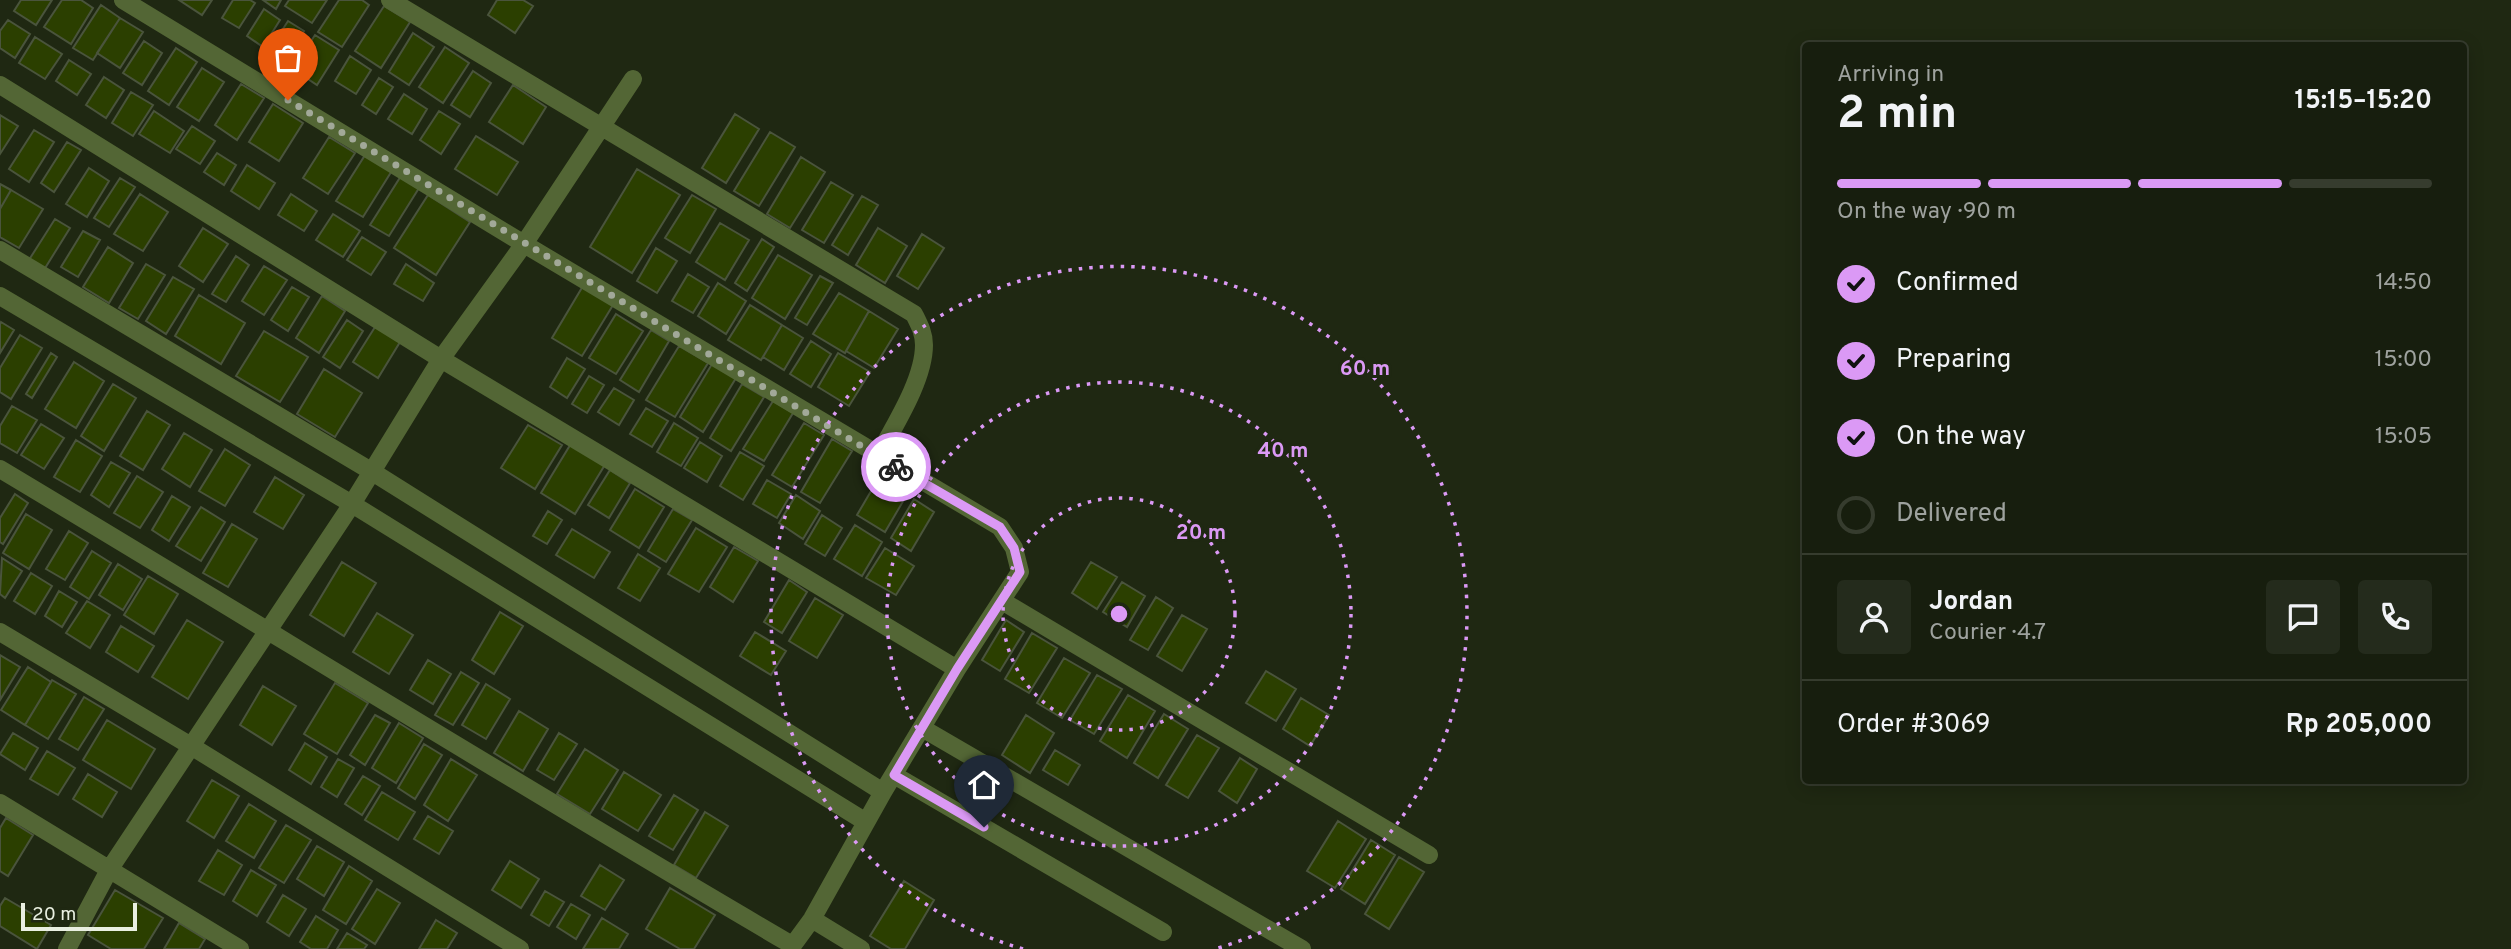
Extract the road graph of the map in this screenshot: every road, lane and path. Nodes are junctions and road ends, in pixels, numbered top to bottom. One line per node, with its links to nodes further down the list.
1 (123, 0): 6 (street)
2 (390, 0): 5 (street)
3 (633, 79): 5 (street)
4 (0, 85): 9 (street)
5 (600, 128): 6 (street); 10 (street)
6 (524, 244): 9 (street); 10 (street)
7 (0, 250): 12 (street)
8 (0, 296): 13 (street)
9 (441, 359): 12 (street); 17 (street)
10 (878, 456): 14 (street)
11 (0, 469): 15 (street)
12 (372, 471): 13 (street); 21 (street)
13 (352, 504): 15 (street); 23 (street)
14 (1002, 601): 17 (street); 24 (street)
15 (270, 630): 19 (street); 28 (street)
16 (0, 632): 19 (street)
17 (957, 669): 18 (street)
18 (922, 728): 20 (street); 33 (street)
19 (191, 746): 25 (street); 31 (street)
20 (894, 775): 21 (street); 27 (street)
21 (883, 792): 23 (street)
22 (0, 803): 25 (street)
23 (866, 822): 26 (street)
24 (1429, 855)
25 (109, 870): 29 (street); 30 (street)
26 (812, 919): 28 (street); 32 (street)
27 (1163, 932)
28 (791, 947)
29 (67, 949)
30 (240, 949)
31 (520, 949)
32 (861, 949)
33 (1302, 949)

